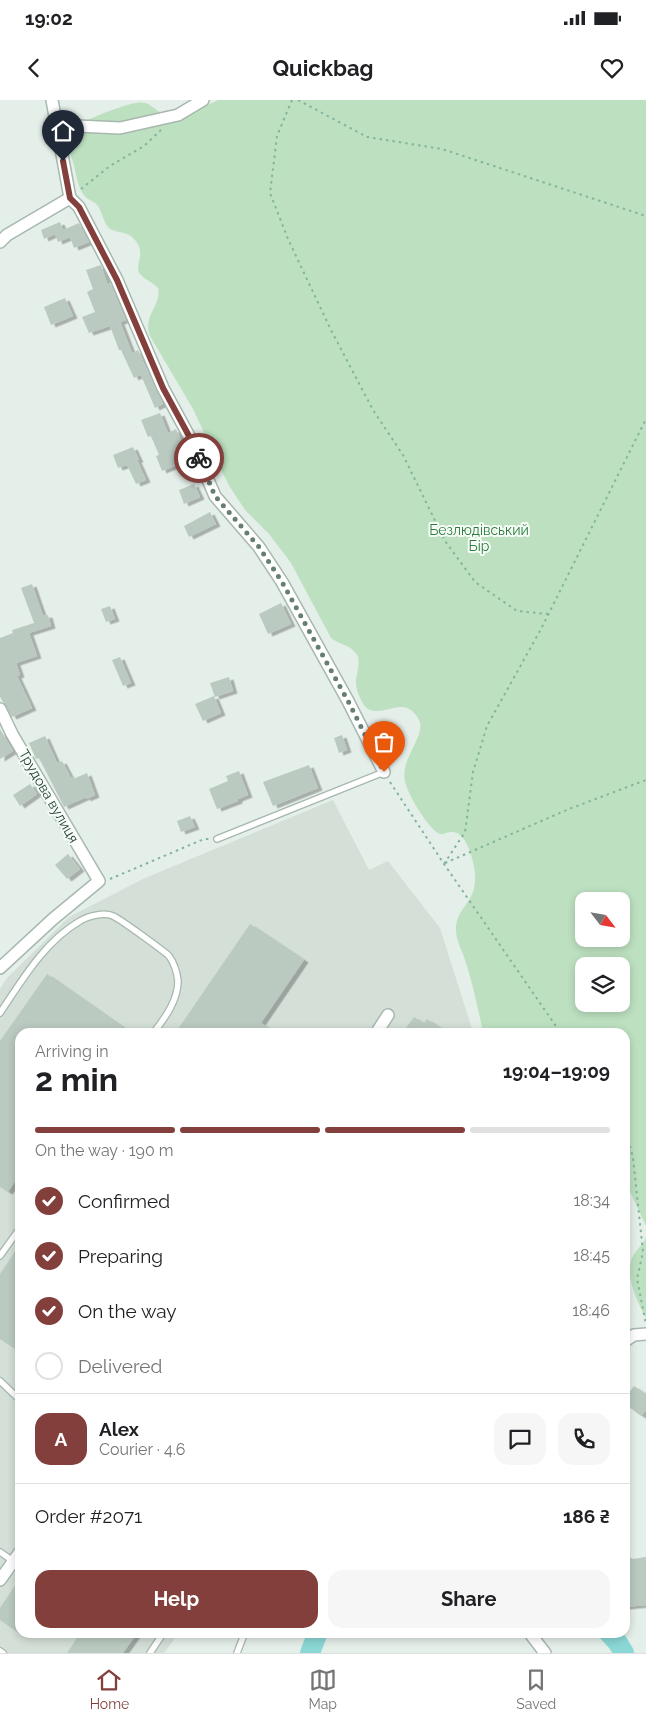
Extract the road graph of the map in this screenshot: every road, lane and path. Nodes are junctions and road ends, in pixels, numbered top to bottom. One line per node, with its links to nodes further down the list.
1 (52, 100): 5 (street)
2 (203, 100): 5 (street)
3 (292, 100): 11 (path)
4 (298, 100): 8 (path)
5 (56, 125): 7 (street)
6 (164, 128): 7 (path)
7 (70, 198): 9 (street); 13 (street)
8 (646, 216)
9 (0, 242)
10 (646, 419): 11 (path)
11 (548, 614): 16 (path)
12 (0, 709): 17 (street, Трудова вулиця)
13 (384, 772): 15 (lane); 16 (path)
14 (646, 780): 16 (path)
15 (217, 839): 17 (path)
16 (444, 864): 23 (path)
17 (99, 881): 18 (street)
18 (0, 968)
19 (0, 1013): 21 (lane)
20 (388, 1015): 22 (street)
21 (156, 1028)
22 (380, 1028)
23 (557, 1028)
24 (630, 1150): 27 (path)
25 (15, 1235): 26 (lane)
26 (0, 1256)
27 (646, 1324)
28 (646, 1334): 29 (street)
29 (630, 1337)
30 (0, 1381): 31 (lane)
31 (15, 1395)
32 (0, 1552): 33 (lane)
33 (15, 1556)
34 (15, 1559): 35 (street)
35 (0, 1580)
36 (160, 1638): 39 (lane)
37 (243, 1638): 40 (lane)
38 (534, 1638): 41 (street)
39 (150, 1653)
40 (237, 1653)
41 (545, 1653)

